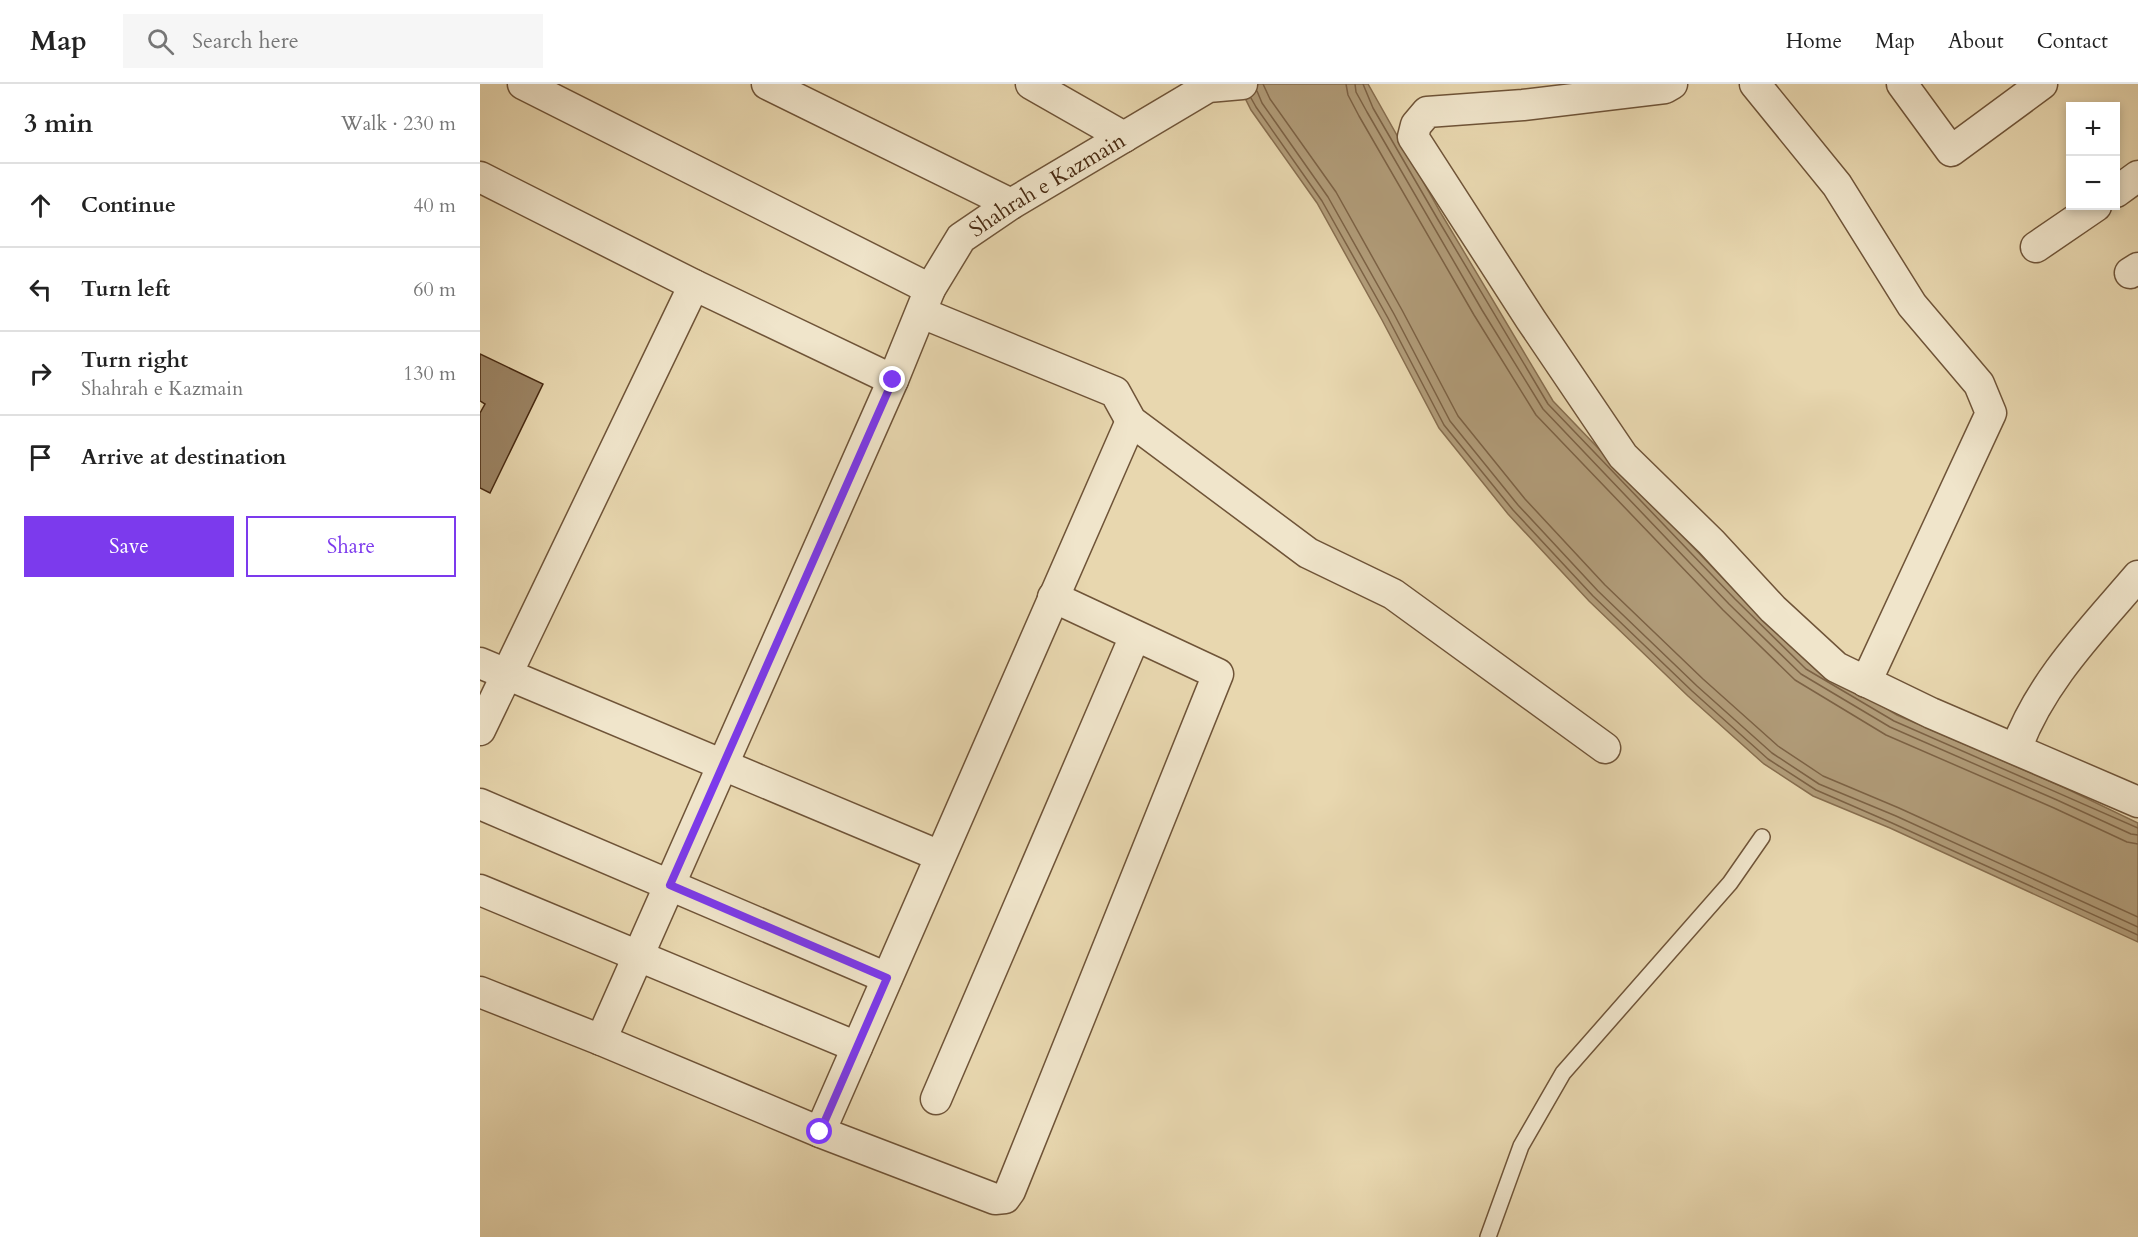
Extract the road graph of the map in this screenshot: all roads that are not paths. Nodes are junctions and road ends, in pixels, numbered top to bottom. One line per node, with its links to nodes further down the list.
1 (523, 84): 17 (street)
2 (768, 84): 13 (street)
3 (1031, 84): 9 (street)
4 (1242, 84): 9 (street, Shahrah e Kazmain)
5 (1672, 84): 25 (street)
6 (1755, 84): 25 (street)
7 (1902, 84): 8 (street)
8 (2042, 84)
9 (1124, 136): 13 (street, Shahrah e Kazmain)
10 (2138, 176): 12 (street)
11 (480, 177): 16 (street)
12 (2120, 189)
13 (1011, 204): 17 (street, Shahrah e Kazmain)
14 (2090, 210): 15 (street)
15 (2036, 247)
16 (694, 285): 18 (street); 24 (street)
17 (926, 301): 18 (street, Shahrah e Kazmain); 19 (street)
18 (893, 380): 29 (street, Shahrah e Kazmain)
19 (1131, 421): 21 (street); 27 (street)
20 (2138, 576): 28 (street)
21 (1053, 597): 22 (street); 33 (street)
22 (1135, 636): 41 (street); 42 (street)
23 (480, 663): 24 (street)
24 (507, 674): 26 (street); 29 (street)
25 (1866, 682): 28 (street)
26 (480, 730)
27 (1605, 748)
28 (2016, 749): 30 (street)
29 (723, 765): 33 (street); 34 (street, Shahrah e Kazmain)
30 (2138, 802)
31 (480, 804): 34 (street)
32 (1762, 837): 43 (lane)
33 (940, 856): 37 (street)
34 (670, 885): 36 (street, Shahrah e Kazmain); 37 (street)
35 (480, 890): 36 (street)
36 (638, 956): 39 (street, Shahrah e Kazmain); 40 (street)
37 (887, 978): 40 (street)
38 (480, 992): 39 (street)
39 (601, 1040): 42 (street)
40 (856, 1047): 42 (street)
41 (936, 1099)
42 (820, 1132)
43 (1488, 1237)

